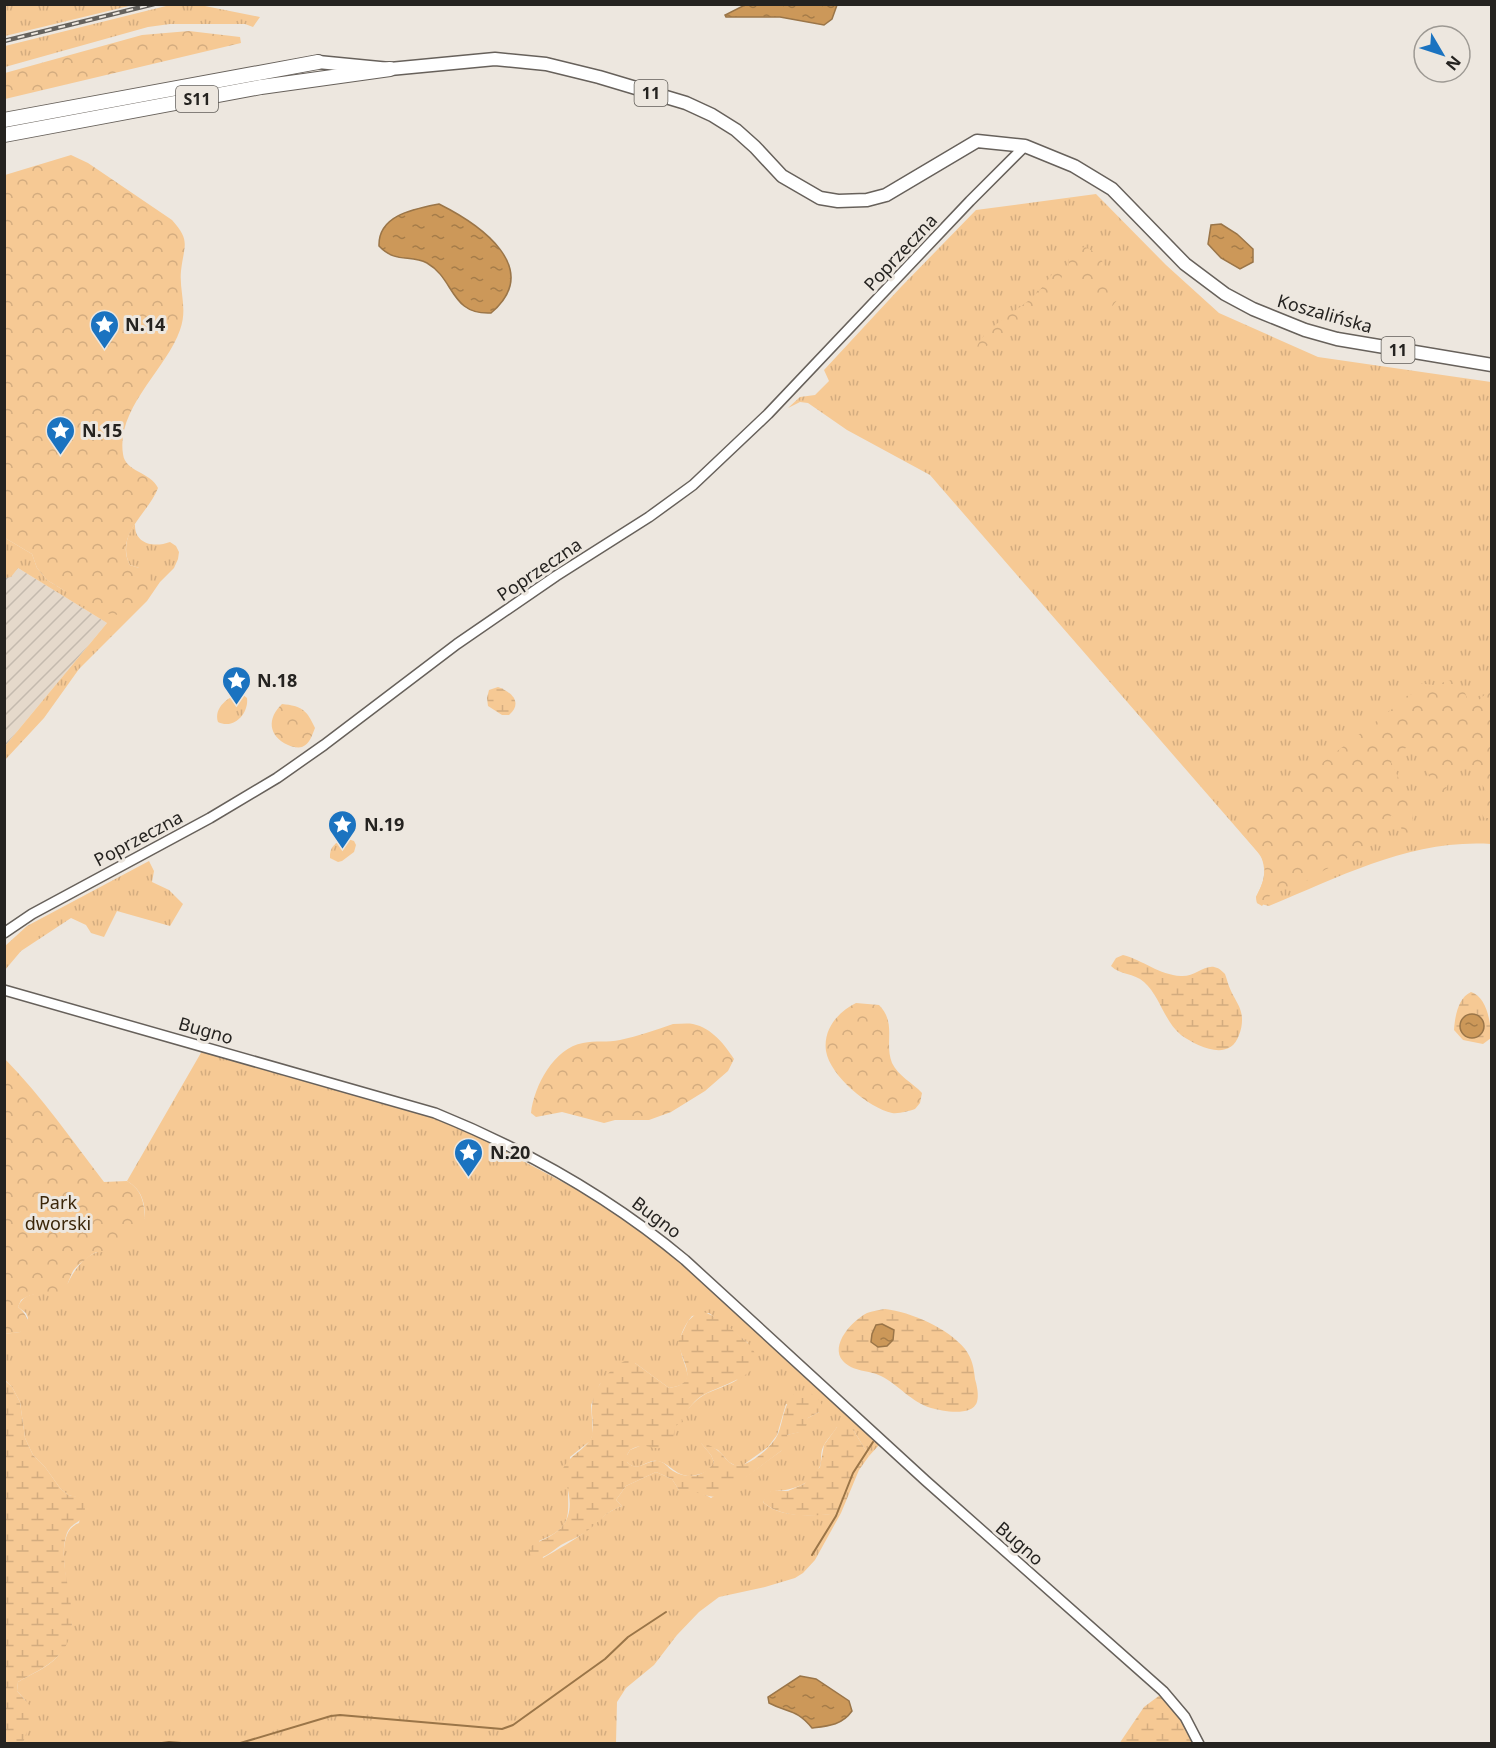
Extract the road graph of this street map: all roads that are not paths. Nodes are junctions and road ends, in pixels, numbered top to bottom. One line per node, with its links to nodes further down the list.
1 (318, 62): 2 (highway, 11); 3 (highway, S11)
2 (390, 69): 4 (highway, S11); 5 (highway, 11)
3 (4, 120)
4 (4, 135)
5 (1025, 146): 6 (highway, Koszalińska / 11); 7 (street, Poprzeczna)
6 (1491, 365)
7 (4, 933)
8 (4, 990): 9 (street, Bugno)
9 (1199, 1743)

